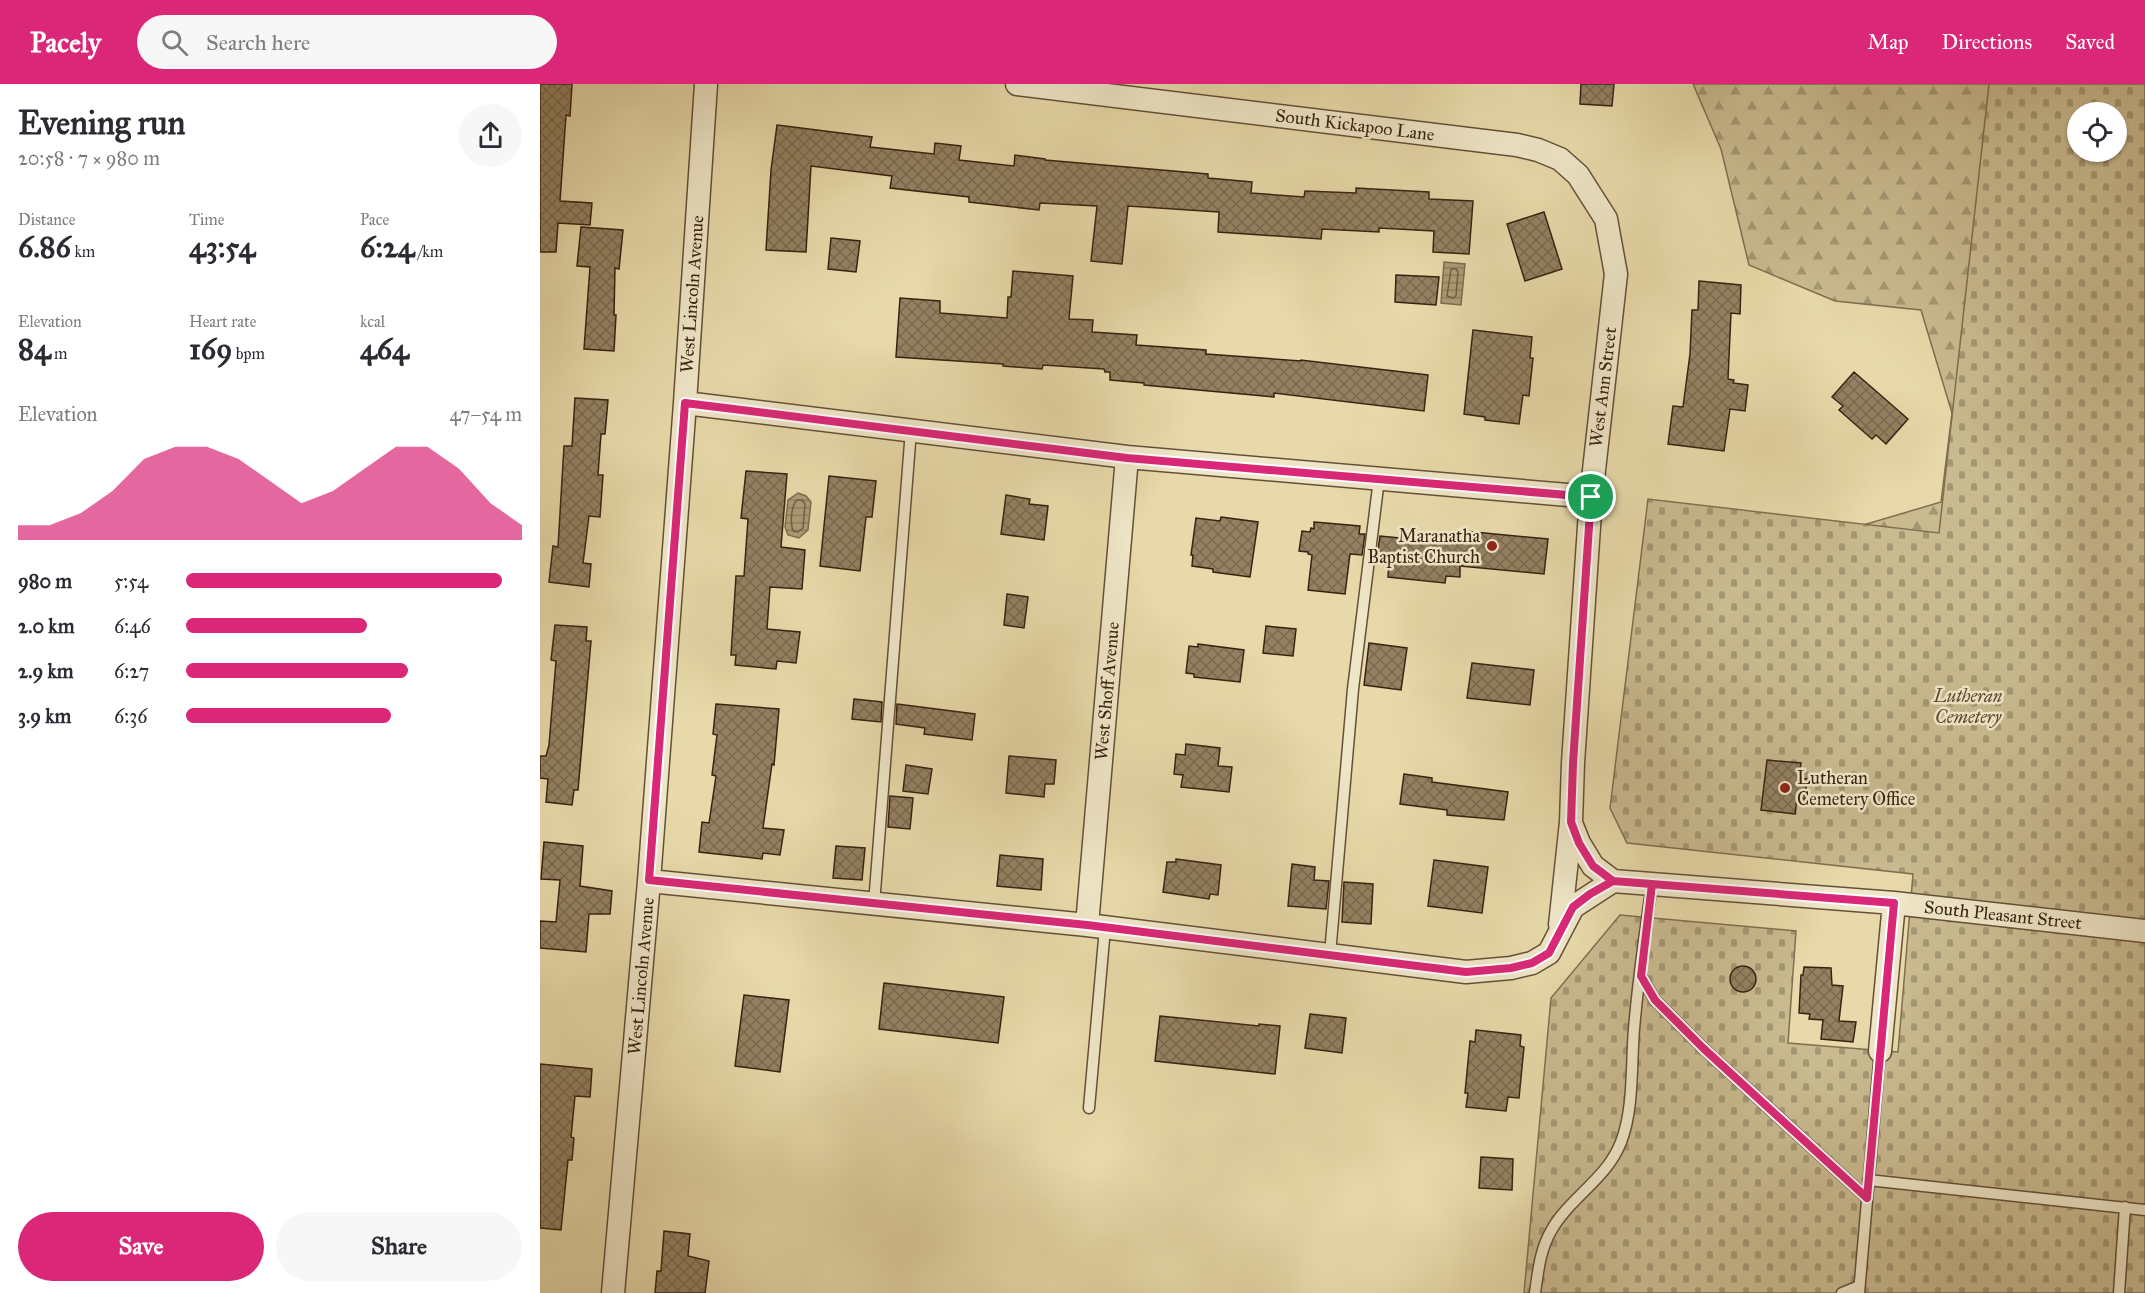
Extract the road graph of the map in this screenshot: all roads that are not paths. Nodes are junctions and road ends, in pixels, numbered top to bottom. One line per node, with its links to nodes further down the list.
1 (706, 84): 4 (street, West Lincoln Avenue)
2 (1017, 84): 3 (street, South Kickapoo Lane)
3 (1616, 274): 8 (street, West Ann Street)
4 (685, 403): 5 (street); 10 (street, West Lincoln Avenue)
5 (911, 430): 6 (street); 14 (lane)
6 (1127, 458): 7 (street); 15 (street, West Shoff Avenue)
7 (1379, 479): 8 (street); 18 (lane)
8 (1591, 497): 9 (street, West Ann Street)
9 (1571, 822): 11 (street); 16 (street, West Ann Street)
10 (649, 880): 14 (street); 27 (street, West Lincoln Avenue)
11 (1613, 881): 12 (street, South Pleasant Street); 16 (street)
12 (1652, 884): 13 (street, South Pleasant Street); 19 (lane)
13 (1894, 903): 17 (street, South Pleasant Street); 20 (street)
14 (874, 904): 15 (street)
15 (1096, 927): 18 (street); 21 (lane)
16 (1559, 930): 18 (street)
17 (2145, 931)
18 (1330, 954)
19 (1641, 976): 23 (lane); 28 (lane)
20 (1880, 1051): 22 (lane)
21 (1089, 1108)
22 (1868, 1180): 23 (lane); 24 (lane)
23 (1867, 1198): 26 (lane)
24 (2125, 1207): 25 (lane); 30 (lane)
25 (2145, 1210)
26 (1859, 1290): 29 (lane)
27 (613, 1293)
28 (1535, 1293)
29 (1842, 1293)
30 (2119, 1293)

